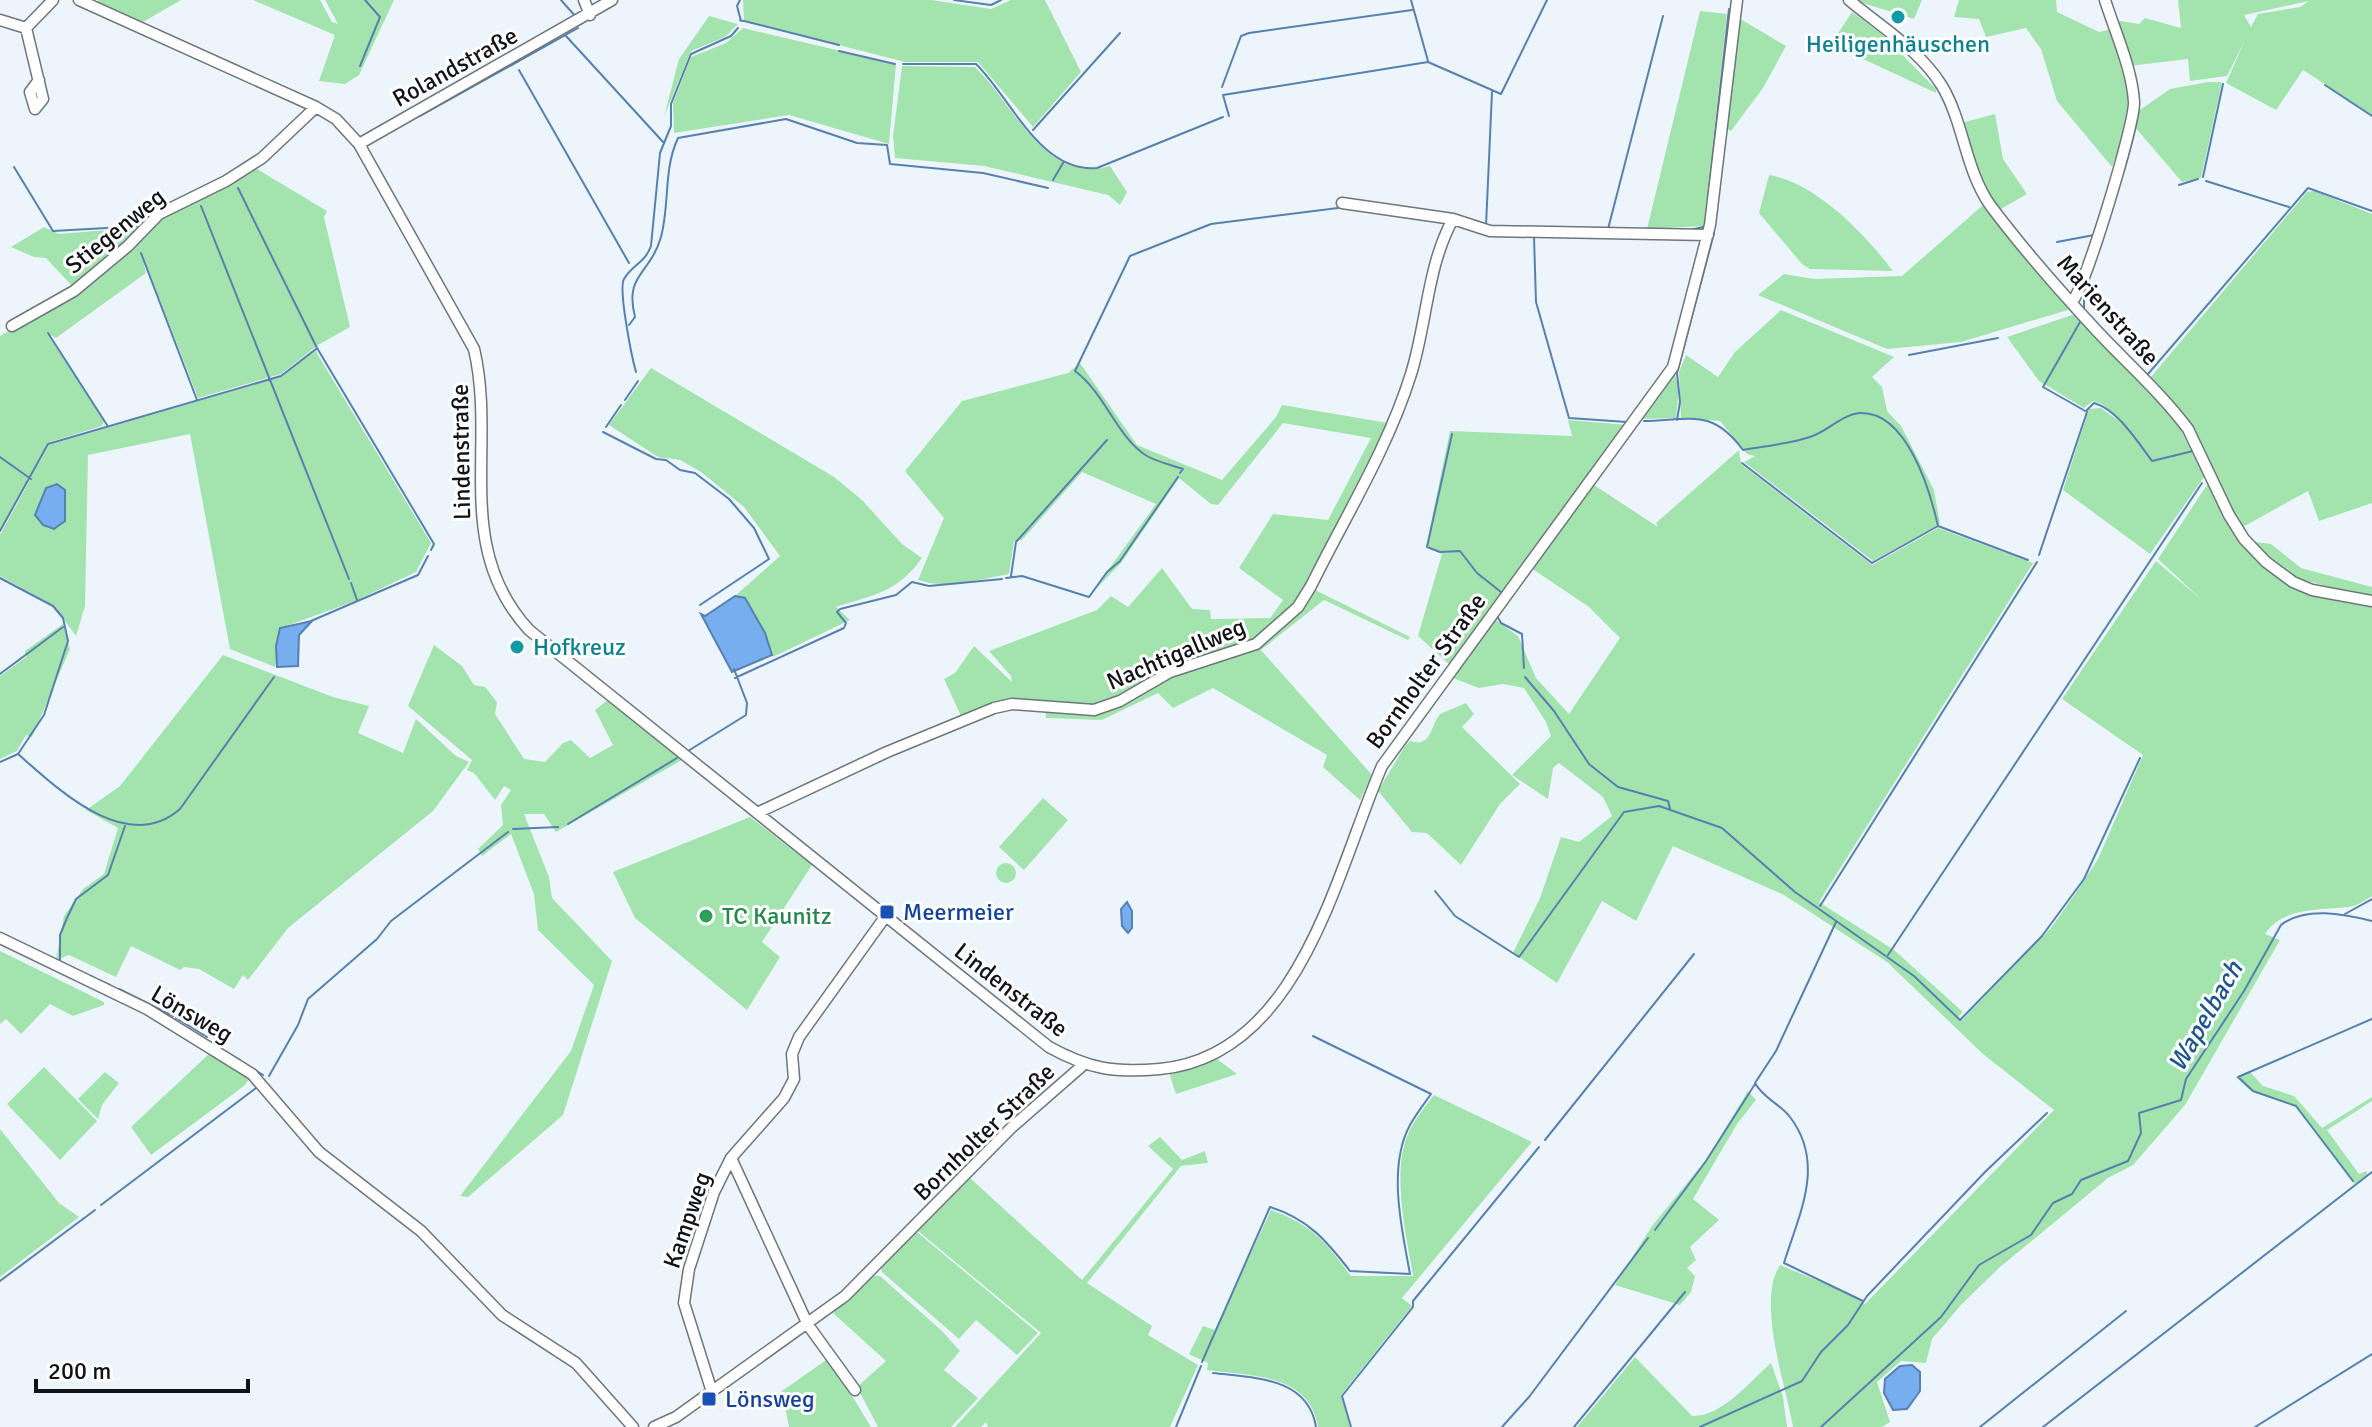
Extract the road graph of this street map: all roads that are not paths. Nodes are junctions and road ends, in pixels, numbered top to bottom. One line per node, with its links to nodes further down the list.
1 (53, 0): 10 (street)
2 (79, 0): 12 (street, Lindenstraße)
3 (584, 0): 8 (street)
4 (612, 0): 8 (street, Rolandstraße)
5 (1737, 0): 16 (street, Bornholter Straße)
6 (1849, 0): 17 (street, Marienstraße)
7 (2105, 0): 17 (street)
8 (590, 15): 13 (street, Rolandstraße)
9 (0, 20): 10 (street)
10 (26, 28): 11 (street)
11 (39, 80)
12 (316, 107): 13 (street, Lindenstraße); 18 (street, Stiegenweg)
13 (359, 144): 20 (street, Lindenstraße)
14 (1342, 203): 15 (street)
15 (1453, 219): 16 (street); 20 (street, Nachtigallweg)
16 (1708, 235): 23 (street, Bornholter Straße)
17 (2072, 302): 19 (street, Marienstraße)
18 (12, 326)
19 (2372, 601)
20 (757, 813): 21 (street, Lindenstraße)
21 (885, 917): 23 (street, Lindenstraße); 24 (street, Kampweg)
22 (0, 938): 28 (street, Lönsweg)
23 (1082, 1066): 25 (street, Bornholter Straße)
24 (731, 1158): 25 (street); 27 (street, Kampweg)
25 (808, 1325): 26 (street); 27 (street, Bornholter Straße)
26 (855, 1390)
27 (712, 1392): 31 (street, Bornholter Straße)
28 (621, 1415): 29 (street); 30 (street, Lönsweg)
29 (620, 1427)
30 (633, 1427)
31 (654, 1427)

